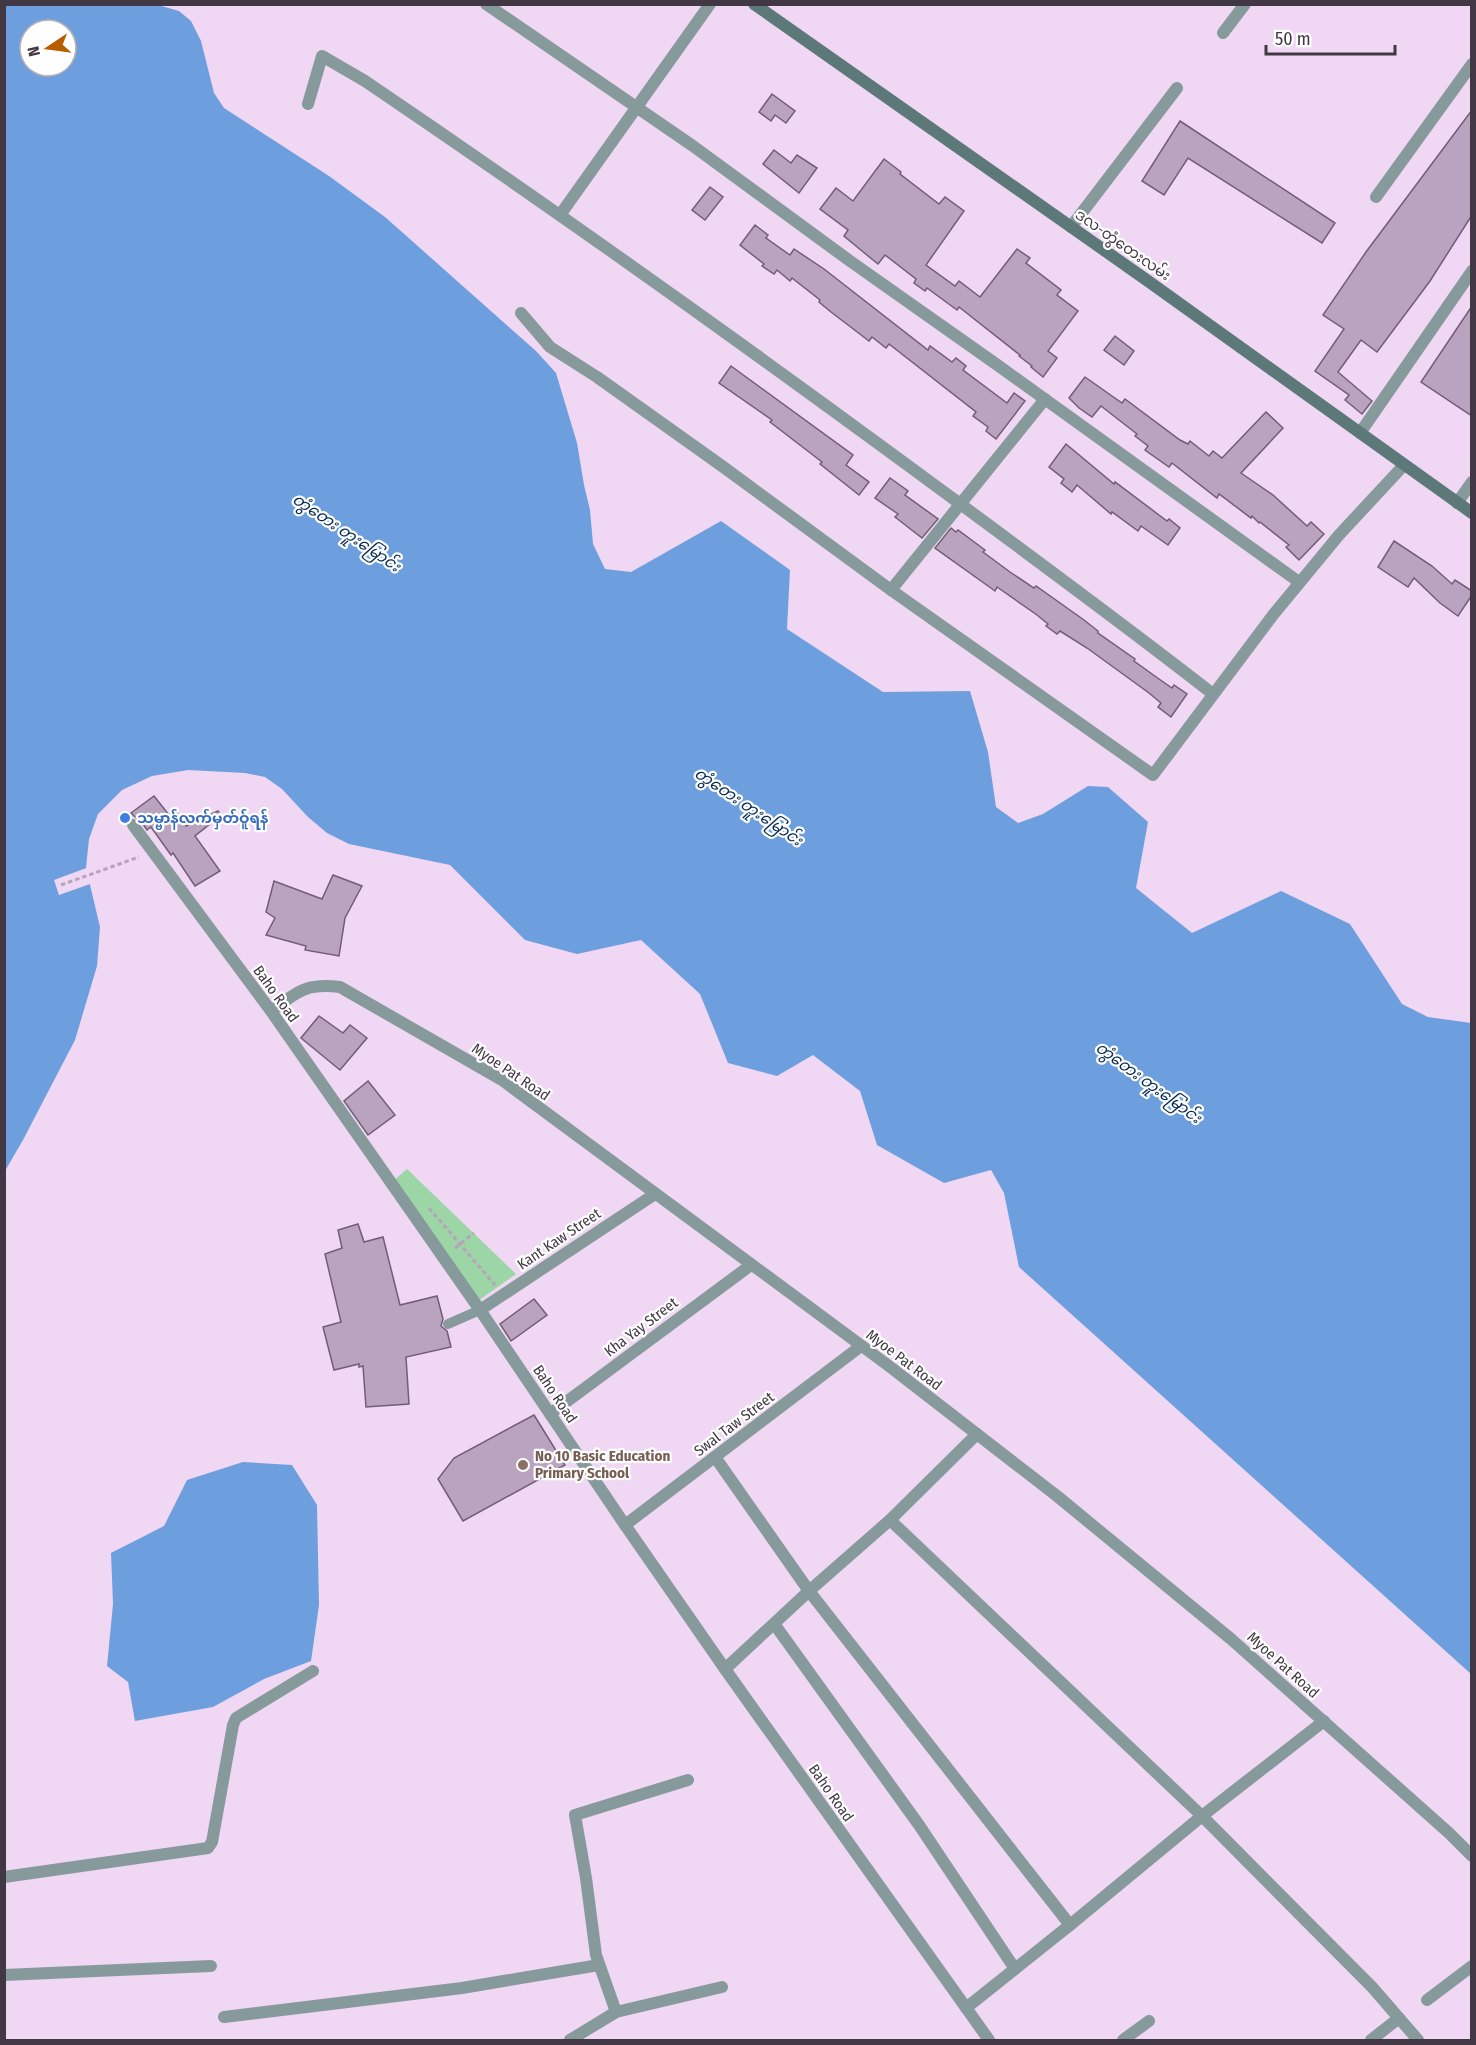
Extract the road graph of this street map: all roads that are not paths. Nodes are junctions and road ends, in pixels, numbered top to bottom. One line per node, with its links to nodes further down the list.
1 (486, 4): 9 (street)
2 (710, 4): 9 (street)
3 (754, 4): 12 (main road, ဒလ-တွံတေးလမ်း)
4 (1245, 4): 5 (street)
5 (1223, 33)
6 (1472, 64): 10 (street)
7 (1177, 88): 12 (street)
8 (308, 104): 11 (street)
9 (636, 108): 11 (street); 15 (street)
10 (1376, 197)
11 (560, 215): 20 (street)
12 (1071, 227): 16 (main road, ဒလ-တွံတေးလမ်း)
13 (1472, 271): 16 (street)
14 (521, 313): 23 (street)
15 (1045, 399): 20 (street); 22 (street)
16 (1360, 433): 17 (main road, ဒလ-တွံတေးလမ်း)
17 (1404, 465): 19 (main road, ဒလ-တွံတေးလမ်း); 22 (street)
18 (1472, 482): 19 (street)
19 (1457, 503): 21 (main road, ဒလ-တွံတေးလမ်း)
20 (960, 504): 23 (street); 24 (street)
21 (1472, 513)
22 (1299, 582): 24 (street)
23 (891, 590): 24 (street)
24 (1213, 694)
25 (133, 825): 26 (street, Baho Road)
26 (271, 1011): 27 (street, Myoe Pat Road); 29 (street, Baho Road)
27 (656, 1194): 28 (street, Myoe Pat Road); 29 (street, Kant Kaw Street)
28 (751, 1265): 31 (street, Myoe Pat Road); 32 (street, Kha Yay Street)
29 (480, 1310): 30 (lane); 32 (street, Baho Road)
30 (448, 1324)
31 (861, 1346): 33 (street, Myoe Pat Road); 34 (street, Swal Taw Street)
32 (550, 1414): 36 (street, Baho Road)
33 (977, 1434): 35 (street); 41 (street, Myoe Pat Road)
34 (715, 1457): 36 (street, Swal Taw Street); 37 (street)
35 (890, 1520): 37 (street); 43 (street)
36 (625, 1525): 39 (street, Baho Road)
37 (809, 1591): 38 (street); 46 (street)
38 (775, 1625): 39 (street); 50 (street)
39 (725, 1669): 54 (street, Baho Road)
40 (313, 1671): 45 (street)
41 (1324, 1721): 43 (street); 44 (street, Myoe Pat Road)
42 (688, 1780): 47 (street)
43 (1202, 1816): 46 (street); 57 (street)
44 (1472, 1856)
45 (4, 1877)
46 (1070, 1925): 50 (street)
47 (599, 1965): 55 (street); 56 (street)
48 (211, 1966): 51 (street)
49 (1472, 1966): 53 (street)
50 (1015, 1969): 54 (street)
51 (4, 1975)
52 (722, 1987): 55 (street)
53 (1427, 2000)
54 (966, 2008): 60 (street, Baho Road)
55 (616, 2012): 59 (street)
56 (224, 2018)
57 (1399, 2018): 62 (street); 63 (street)
58 (1149, 2020): 61 (street)
59 (570, 2040)
60 (989, 2040)
61 (1123, 2040)
62 (1371, 2040)
63 (1418, 2040)

